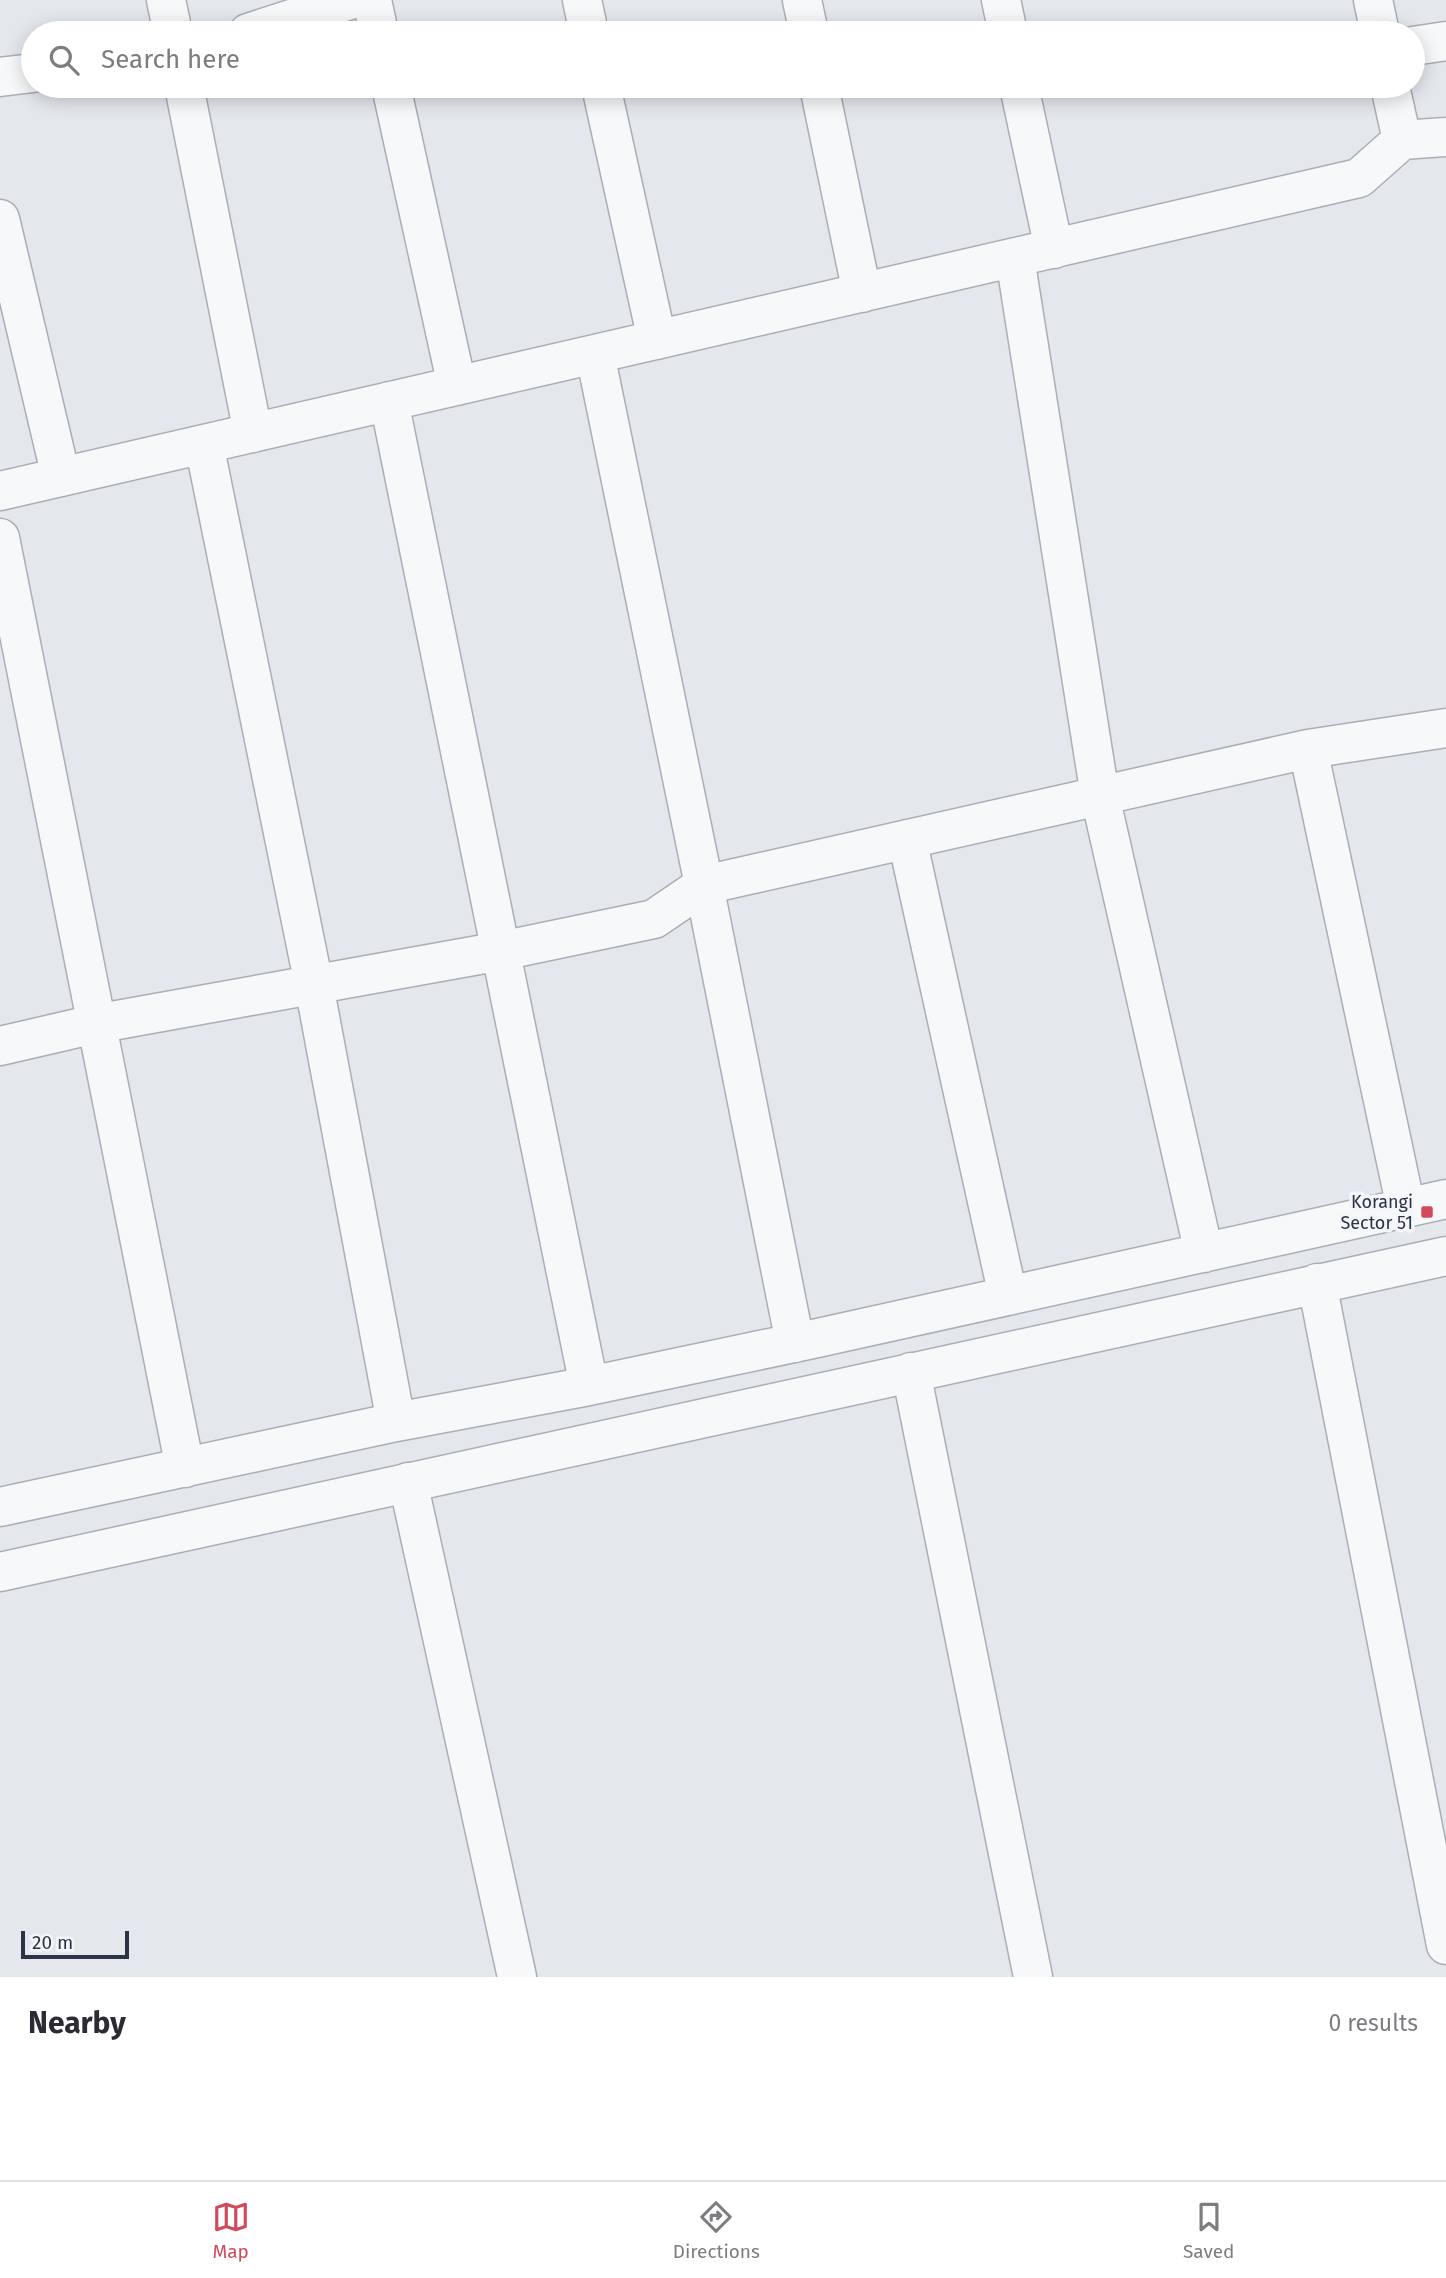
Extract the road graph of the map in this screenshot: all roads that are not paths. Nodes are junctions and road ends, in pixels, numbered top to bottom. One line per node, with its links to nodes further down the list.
1 (166, 0): 8 (street)
2 (350, 0): 9 (street)
3 (372, 0): 10 (street)
4 (582, 0): 11 (street)
5 (802, 0): 12 (street)
6 (1001, 0): 13 (street)
7 (1373, 0): 14 (street)
8 (170, 21)
9 (285, 21)
10 (376, 21)
11 (586, 21)
12 (806, 21)
13 (1005, 21)
14 (1377, 21)
15 (1446, 41): 16 (street)
16 (1425, 44)
17 (21, 74): 18 (street)
18 (0, 77)
19 (186, 98): 35 (street)
20 (394, 98): 33 (street)
21 (604, 98): 31 (street)
22 (821, 98): 30 (street)
23 (1022, 98): 28 (street)
24 (1393, 98): 26 (street)
25 (1446, 137): 26 (street)
26 (1402, 140): 28 (street)
27 (0, 219): 37 (street)
28 (1054, 249): 29 (street)
29 (1015, 258): 30 (street); 42 (street)
30 (862, 293): 31 (street)
31 (657, 340): 32 (street)
32 (595, 354): 33 (street); 44 (street)
33 (457, 386): 34 (street)
34 (389, 401): 35 (street); 45 (street)
35 (253, 433): 36 (street)
36 (204, 444): 37 (street); 46 (street)
37 (61, 477): 38 (street)
38 (0, 491)
39 (0, 538): 47 (street)
40 (1446, 728): 41 (street)
41 (1308, 749): 42 (street); 50 (street)
42 (1100, 796): 43 (street); 51 (street)
43 (907, 839): 44 (street); 54 (street)
44 (704, 885): 45 (street); 55 (street)
45 (501, 951): 46 (street); 57 (street)
46 (314, 985): 47 (street); 58 (street)
47 (95, 1024): 48 (street); 59 (street)
48 (0, 1046)
49 (1446, 1199): 50 (street)
50 (1406, 1208): 51 (street)
51 (1204, 1253): 54 (street)
52 (1446, 1256): 53 (street)
53 (1317, 1283): 56 (street); 63 (street)
54 (1008, 1296): 55 (street)
55 (795, 1343): 57 (street)
56 (911, 1372): 60 (street); 65 (street)
57 (589, 1386): 58 (street)
58 (396, 1422): 59 (street)
59 (185, 1468): 61 (street)
60 (408, 1482): 62 (street); 64 (street)
61 (0, 1507)
62 (0, 1572)
63 (1446, 1945)
64 (517, 1977)
65 (1033, 1977)

